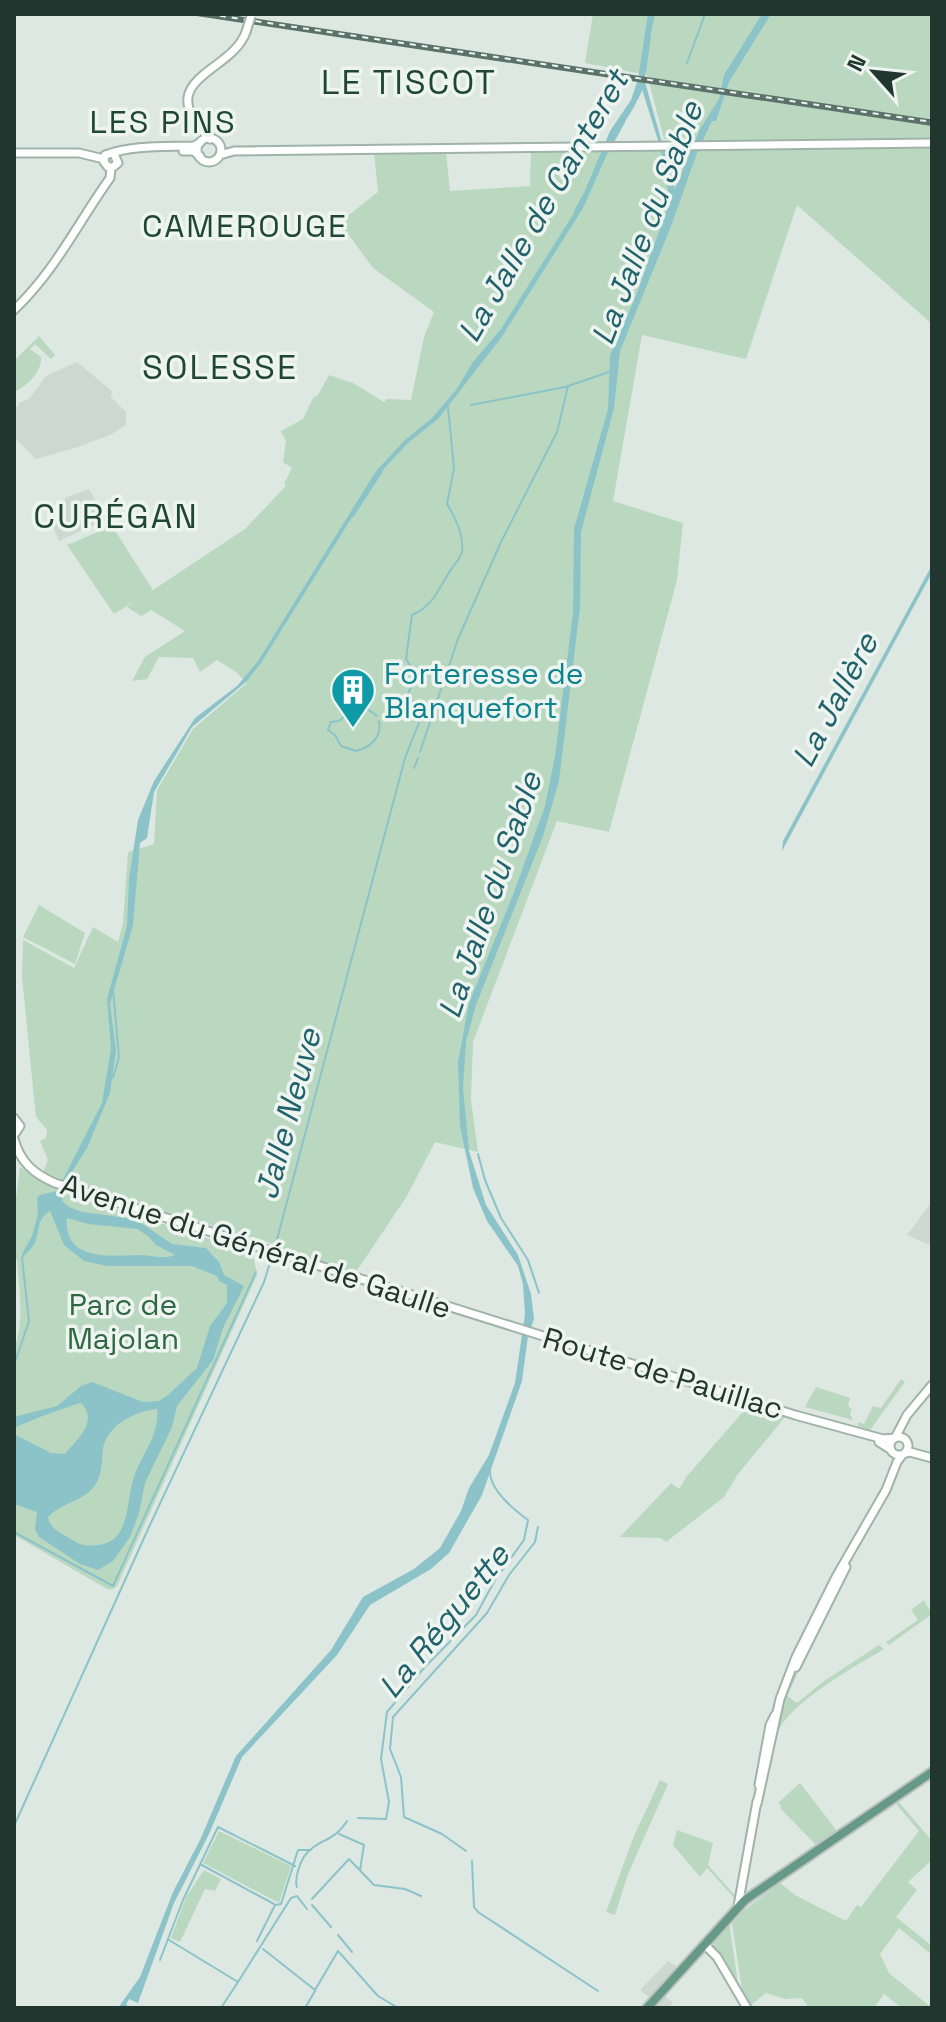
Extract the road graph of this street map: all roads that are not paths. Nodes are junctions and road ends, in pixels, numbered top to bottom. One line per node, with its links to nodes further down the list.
1 (251, 15): 2 (main road, bridge)
2 (204, 141): 4 (main road); 6 (main road); 7 (main road)
3 (932, 143): 4 (main road)
4 (220, 151): 7 (main road)
5 (14, 153): 8 (main road)
6 (114, 154): 8 (main road); 9 (main road)
7 (200, 156): 9 (main road)
8 (104, 159): 9 (main road)
9 (114, 165): 10 (main road)
10 (14, 310)
11 (14, 1118): 12 (main road)
12 (14, 1137): 13 (main road, Avenue du Général de Gaulle)
13 (518, 1328): 16 (main road, Route de Pauillac)
14 (932, 1385): 15 (main road)
15 (913, 1410): 17 (main road); 18 (main road)
16 (808, 1419): 17 (main road, Route de Pauillac); 19 (main road, Route de Pauillac)
17 (895, 1438): 18 (main road); 19 (main road)
18 (907, 1442): 20 (main road); 21 (main road)
19 (892, 1451): 20 (main road); 22 (main road)
20 (903, 1454): 21 (main road); 22 (main road)
21 (932, 1456)
22 (894, 1468): 24 (main road)
23 (932, 1772): 25 (main road)
24 (744, 1875): 25 (main road); 25 (main road)
25 (747, 1897): 26 (main road)
26 (704, 1944): 27 (main road); 28 (main road)
27 (647, 2008)
28 (747, 2008)

